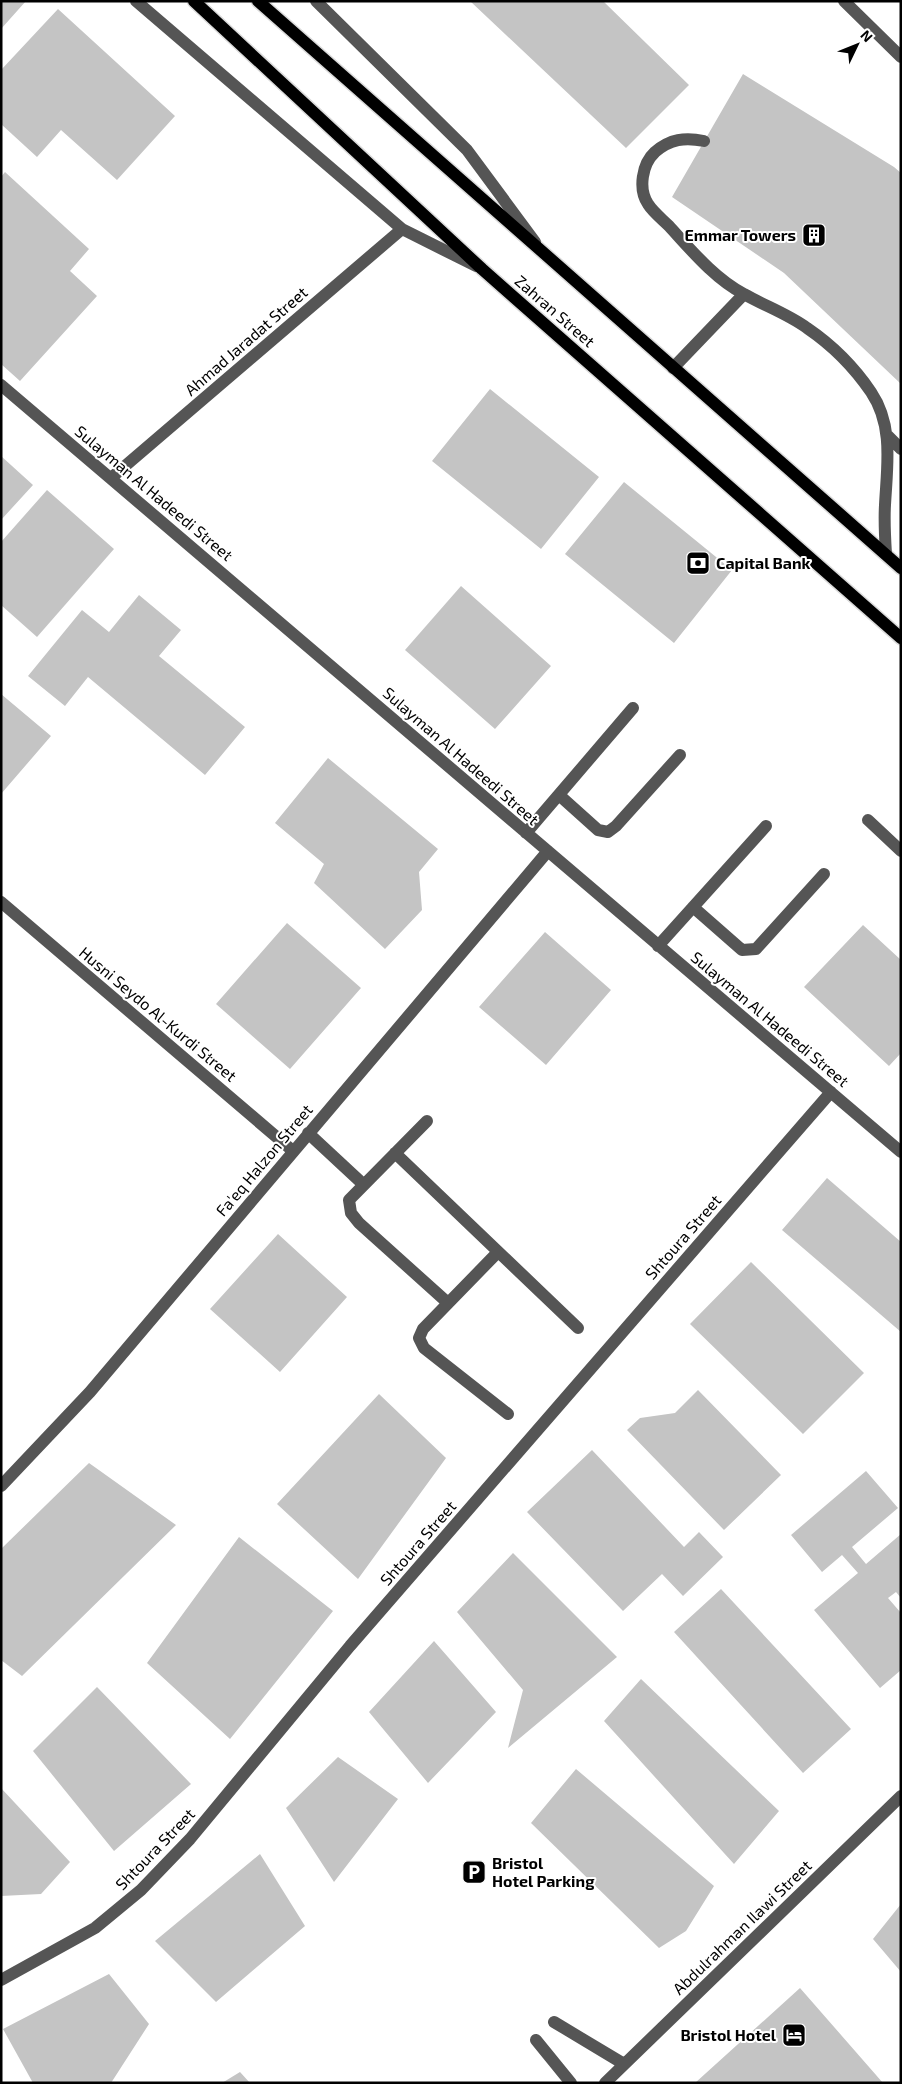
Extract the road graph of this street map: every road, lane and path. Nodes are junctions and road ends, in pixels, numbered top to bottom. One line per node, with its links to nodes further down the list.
1 (136, 1): 8 (street)
2 (194, 1): 10 (main road, Zahran Street)
3 (258, 1): 9 (main road)
4 (316, 1): 9 (street)
5 (844, 1): 6 (street)
6 (901, 57)
7 (704, 141): 11 (street)
8 (402, 229): 10 (street); 16 (street, Ahmad Jaradat Street)
9 (544, 254): 12 (main road)
10 (482, 269): 19 (main road, Zahran Street)
11 (744, 294): 12 (street); 14 (street)
12 (673, 368): 17 (main road)
13 (1, 385): 16 (street, Sulayman Al Hadeedi Street)
14 (888, 436): 15 (street); 17 (street)
15 (901, 448)
16 (111, 478): 25 (street, Sulayman Al Hadeedi Street)
17 (886, 554): 18 (main road)
18 (901, 568)
19 (901, 638)
20 (633, 708): 22 (street)
21 (680, 755): 22 (street)
22 (559, 795): 25 (street)
23 (868, 820): 27 (street)
24 (766, 826): 30 (street)
25 (526, 833): 26 (street, Sulayman Al Hadeedi Street)
26 (548, 851): 31 (street, Sulayman Al Hadeedi Street); 34 (street, Fa'eq Halzon Street)
27 (901, 851)
28 (824, 874): 30 (street)
29 (2, 903): 35 (street, Husni Seydo Al-Kurdi Street)
30 (693, 908): 31 (street)
31 (658, 946): 32 (street, Sulayman Al Hadeedi Street)
32 (831, 1092): 36 (street, Sulayman Al Hadeedi Street); 45 (street, Shtoura Street)
33 (427, 1121): 37 (street)
34 (308, 1133): 35 (street, Fa'eq Halzon Street); 38 (street)
35 (293, 1151): 43 (street, Fa'eq Halzon Street)
36 (901, 1152)
37 (395, 1153): 38 (street); 39 (street)
38 (364, 1185): 40 (street)
39 (498, 1252): 40 (street); 41 (street)
40 (448, 1304): 42 (street)
41 (578, 1328)
42 (508, 1414)
43 (1, 1486)
44 (901, 1796): 48 (street, Abdulrahman Ilawi Street)
45 (1, 1980)
46 (554, 2022): 48 (street)
47 (536, 2040): 49 (street)
48 (624, 2064): 50 (street, Abdulrahman Ilawi Street)
49 (571, 2083)
50 (605, 2083)

